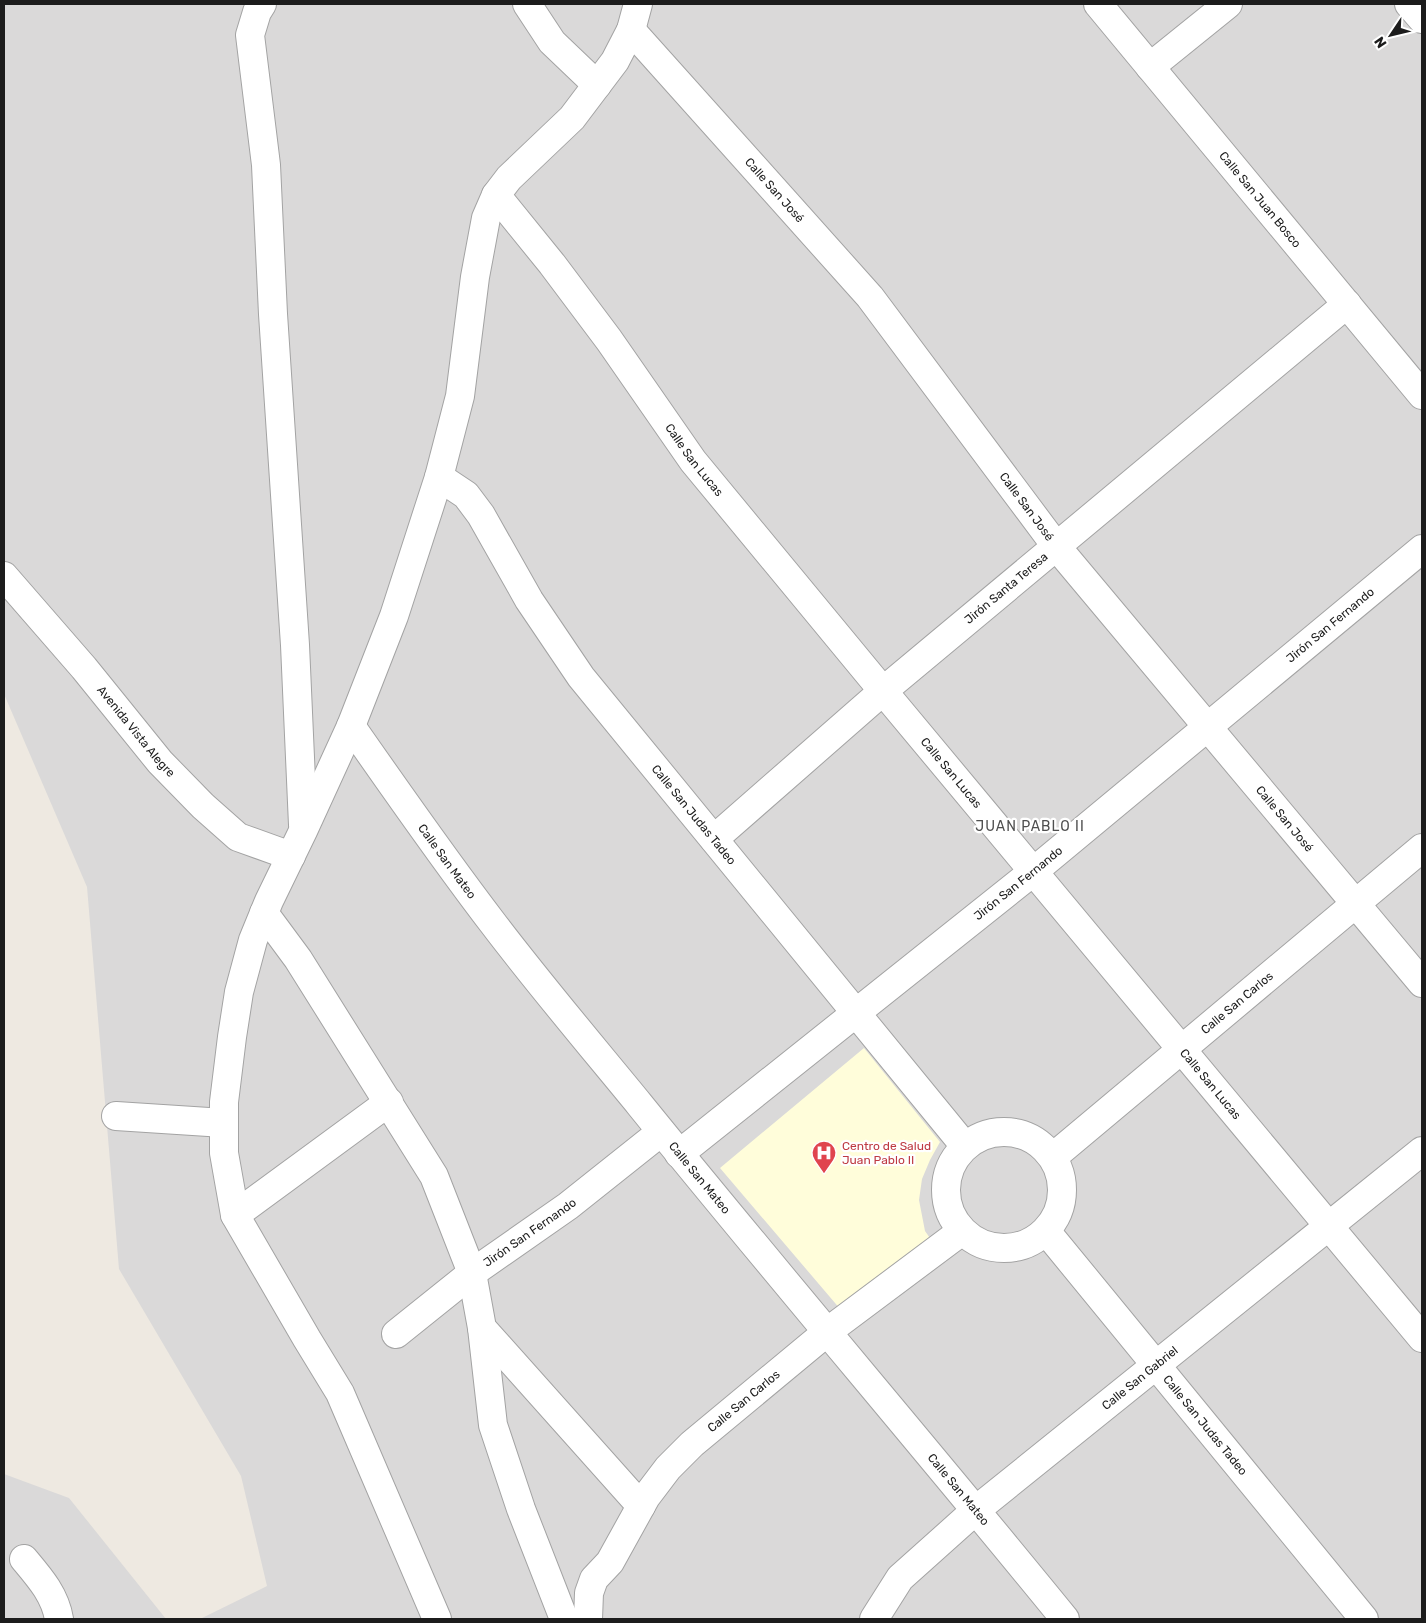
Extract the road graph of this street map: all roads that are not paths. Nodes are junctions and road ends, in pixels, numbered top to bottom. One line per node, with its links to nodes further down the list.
1 (262, 4): 21 (street)
2 (526, 4): 10 (street)
3 (638, 4): 8 (street)
4 (1098, 4): 9 (street, Calle San Juan Bosco)
5 (1228, 4): 9 (street)
6 (1409, 4): 7 (street)
7 (1422, 19)
8 (631, 30): 10 (street); 15 (street, Calle San José)
9 (1150, 67): 12 (street, Calle San Juan Bosco)
10 (597, 85): 11 (street)
11 (496, 195): 14 (street); 18 (street, Calle San Lucas)
12 (1347, 304): 13 (street, Calle San Juan Bosco); 15 (street, Jirón Santa Teresa)
13 (1422, 395)
14 (439, 477): 19 (street); 22 (street, Calle San Judas Tadeo)
15 (1056, 546): 18 (street, Jirón Santa Teresa); 20 (street, Calle San José)
16 (1422, 549): 20 (street, Jirón San Fernando)
17 (4, 576): 24 (street, Avenida Vista Alegre)
18 (883, 691): 22 (street, Jirón Santa Teresa); 25 (street, Calle San Lucas)
19 (351, 726): 21 (street); 34 (street, Calle San Mateo)
20 (1207, 727): 25 (street, Jirón San Fernando); 26 (street, Calle San José)
21 (303, 831): 24 (street)
22 (714, 839): 29 (street, Calle San Judas Tadeo)
23 (1422, 848): 26 (street, Calle San Carlos)
24 (291, 856): 27 (street)
25 (1034, 871): 29 (street, Jirón San Fernando); 30 (street, Calle San Lucas)
26 (1356, 904): 28 (street, Calle San José); 30 (street, Calle San Carlos)
27 (264, 913): 31 (street); 33 (street)
28 (1422, 983)
29 (855, 1013): 35 (street, Calle San Judas Tadeo); 37 (street, Jirón San Fernando)
30 (1182, 1050): 38 (street, Calle San Carlos); 40 (street, Calle San Lucas)
31 (389, 1102): 39 (street); 43 (street)
32 (116, 1116): 33 (street)
33 (224, 1123): 39 (street)
34 (661, 1132): 37 (street, Calle San Mateo); 43 (street, Jirón San Fernando)
35 (964, 1145): 38 (street); 41 (street)
36 (1422, 1152): 40 (street, Calle San Gabriel)
37 (679, 1154): 45 (street, Calle San Mateo)
38 (1053, 1157): 42 (street)
39 (235, 1215): 53 (street)
40 (1330, 1226): 47 (street, Calle San Lucas); 48 (street, Calle San Gabriel)
41 (962, 1231): 42 (street); 45 (street, Calle San Carlos)
42 (1046, 1232): 48 (street, Calle San Judas Tadeo)
43 (472, 1273): 44 (street); 46 (street, Jirón San Fernando)
44 (482, 1328): 49 (street); 54 (street)
45 (827, 1332): 49 (street, Calle San Carlos); 50 (street, Calle San Mateo)
46 (396, 1334)
47 (1422, 1338)
48 (1155, 1367): 50 (street, Calle San Gabriel); 58 (street, Calle San Judas Tadeo)
49 (642, 1506): 55 (street, Calle San Carlos)
50 (976, 1510): 56 (street, Calle San Gabriel); 57 (street, Calle San Mateo)
51 (24, 1559): 52 (street)
52 (59, 1619)
53 (437, 1619)
54 (564, 1619)
55 (588, 1619)
56 (874, 1619)
57 (1065, 1619)
58 (1364, 1619)

